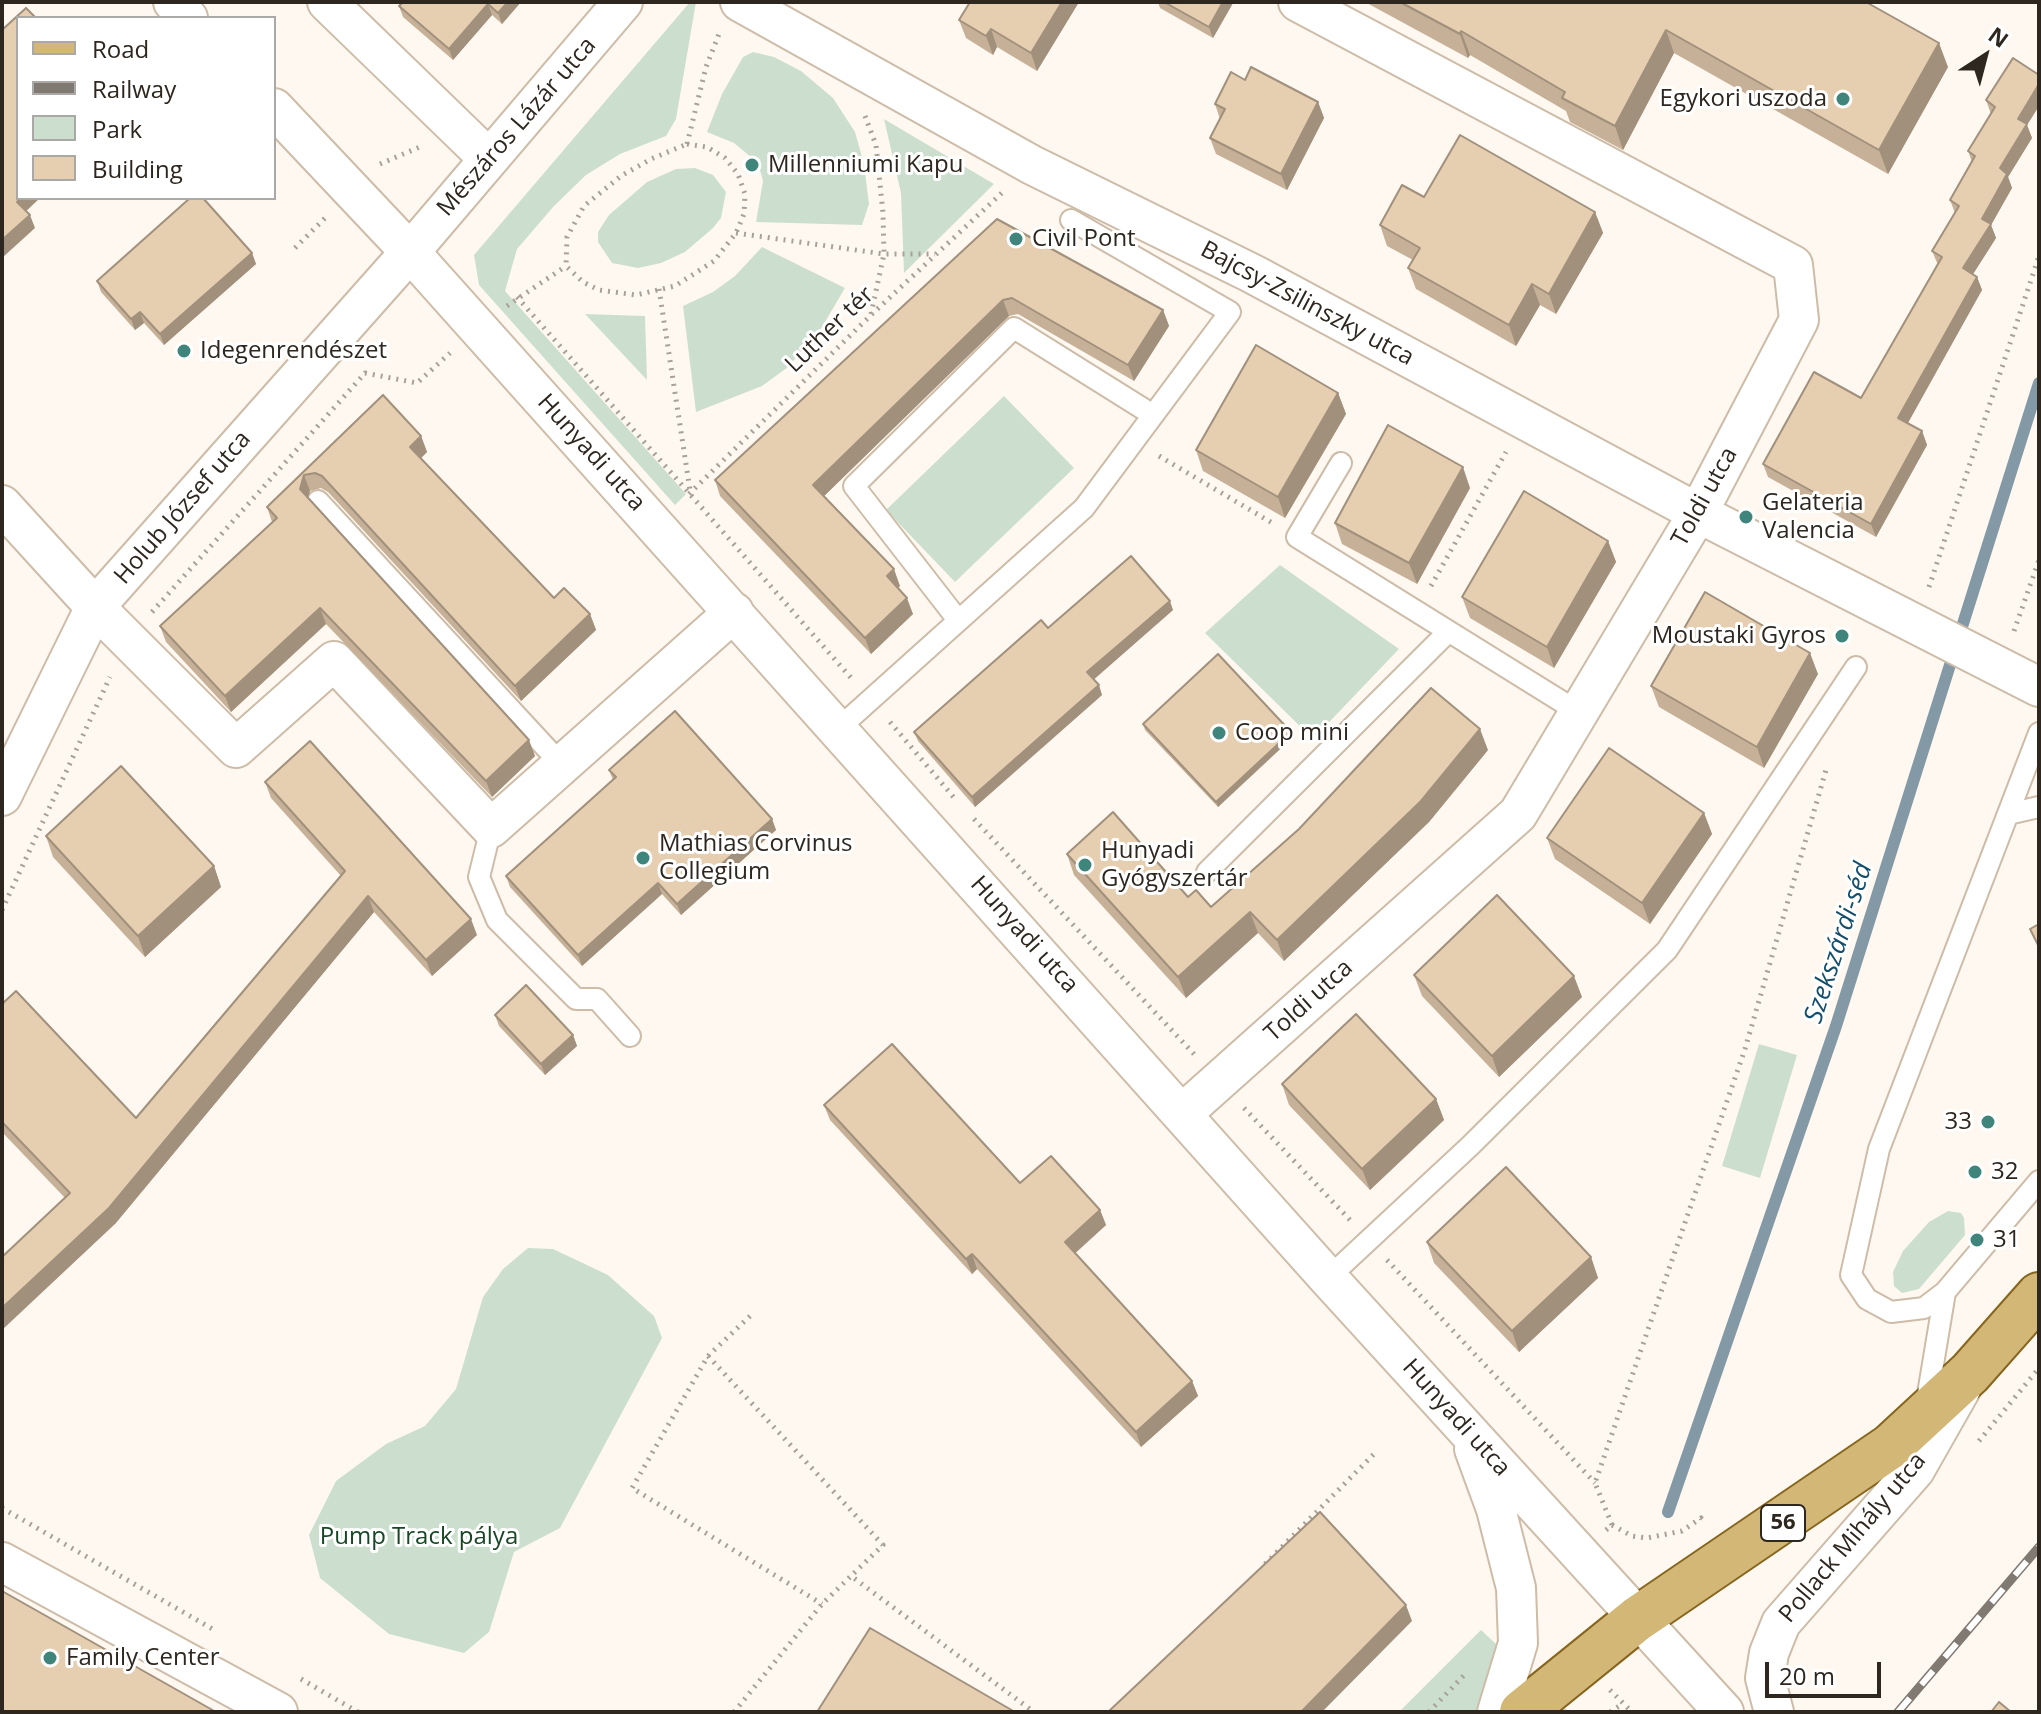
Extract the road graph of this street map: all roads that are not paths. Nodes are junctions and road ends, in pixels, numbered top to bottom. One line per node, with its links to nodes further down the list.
1 (327, 2): 6 (street)
2 (623, 2): 6 (street, Mészáros Lázár utca)
3 (1298, 2): 13 (street, Toldi utca)
4 (731, 15): 13 (street, Bajcsy-Zsilinszky utca)
5 (276, 110): 8 (street, Hunyadi utca)
6 (489, 159): 8 (street, Mészáros Lázár utca)
7 (1071, 220): 9 (lane)
8 (410, 252): 14 (street, Holub József utca); 15 (street, Hunyadi utca)
9 (1153, 415): 16 (lane); 16 (lane)
10 (1341, 463): 17 (lane)
11 (318, 501): 23 (lane)
12 (2, 505): 14 (street)
13 (1698, 513): 19 (street, Bajcsy-Zsilinszky utca); 20 (street, Toldi utca)
14 (95, 607): 24 (street, Holub József utca); 27 (street)
15 (734, 612): 21 (street, Hunyadi utca); 23 (street)
16 (958, 620): 21 (lane)
17 (1448, 632): 20 (lane); 28 (lane)
18 (1856, 667): 32 (lane)
19 (2039, 687)
20 (1580, 713): 30 (street, Toldi utca)
21 (839, 728): 30 (street, Hunyadi utca)
22 (2039, 733): 26 (lane)
23 (562, 765): 27 (street)
24 (2, 796)
25 (2039, 807): 26 (lane)
26 (2008, 814): 33 (lane)
27 (491, 828): 29 (lane)
28 (1207, 872)
29 (630, 1036)
30 (1183, 1113): 32 (street, Hunyadi utca)
31 (2039, 1181): 33 (lane)
32 (1328, 1278): 37 (street, Hunyadi utca)
33 (1945, 1292): 36 (lane)
34 (2039, 1295): 35 (main road, Pollack Mihály utca / 56)
35 (1970, 1373): 36 (main road, Pollack Mihály utca / 56); 44 (street, Pollack Mihály utca)
36 (1924, 1419): 39 (main road, Pollack Mihály utca / 56)
37 (1465, 1428): 39 (street, Hunyadi utca); 41 (street)
38 (2, 1562): 40 (street)
39 (1637, 1619): 42 (main road, 56); 43 (street, Hunyadi utca)
40 (278, 1712)
41 (1497, 1712)
42 (1522, 1712)
43 (1724, 1712)
44 (1774, 1712)

